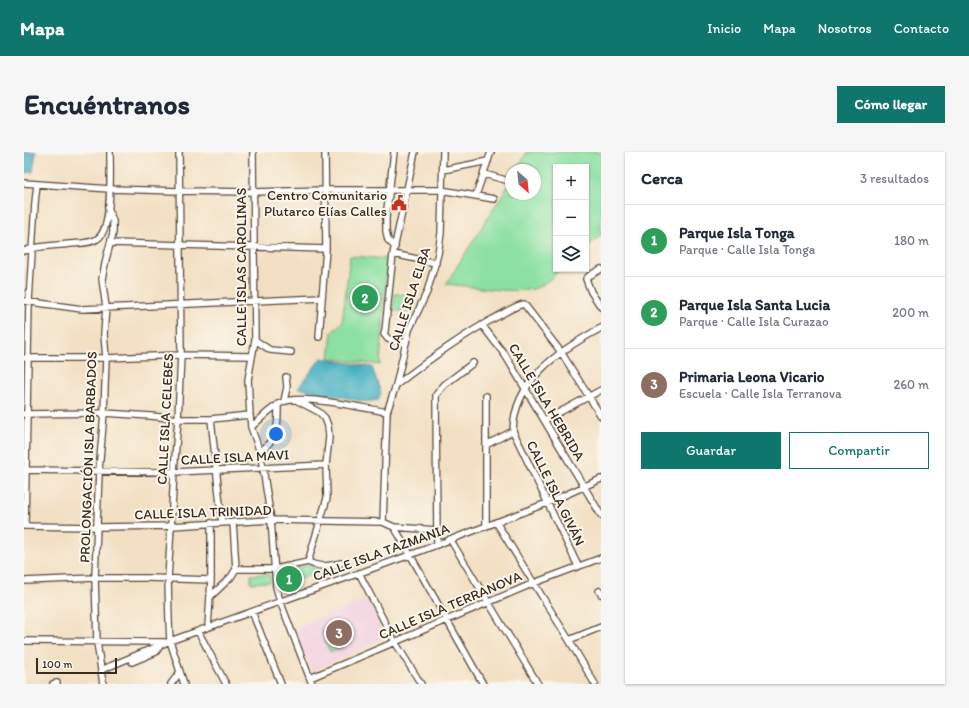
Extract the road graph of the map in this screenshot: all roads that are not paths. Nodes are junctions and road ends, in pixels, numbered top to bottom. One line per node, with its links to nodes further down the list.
1 (110, 152): 15 (street)
2 (180, 152): 20 (street, CALLE ISLA CELEBES)
3 (253, 152): 21 (street, CALLE ISLAS CAROLINAS)
4 (325, 152): 16 (street)
5 (394, 152): 17 (street)
6 (415, 152): 18 (street)
7 (443, 152): 10 (street, CALLE ISLA ELBA)
8 (491, 152): 9 (street)
9 (488, 161): 10 (street); 11 (street)
10 (443, 170): 19 (street, CALLE ISLA ELBA)
11 (484, 174): 12 (street); 22 (street)
12 (505, 180)
13 (24, 183): 14 (street)
14 (38, 184): 15 (street); 29 (street)
15 (110, 189): 20 (street); 24 (street)
16 (325, 190): 17 (street); 21 (street); 30 (street)
17 (390, 190): 18 (street); 28 (street)
18 (408, 190): 19 (street); 28 (street)
19 (441, 190): 22 (street); 33 (street, CALLE ISLA ELBA)
20 (179, 191): 21 (street); 26 (street, CALLE ISLA CELEBES)
21 (253, 192): 27 (street, CALLE ISLAS CAROLINAS)
22 (476, 195): 23 (street)
23 (494, 199)
24 (108, 208): 25 (street, PROLONGACIÓN ISLA BARBADOS); 29 (street)
25 (111, 243): 26 (street); 39 (street, PROLONGACIÓN ISLA BARBADOS)
26 (179, 244): 27 (street); 38 (street, CALLE ISLA CELEBES)
27 (254, 246): 30 (street); 36 (street, CALLE ISLAS CAROLINAS)
28 (394, 247): 32 (street)
29 (33, 248): 31 (street); 37 (street)
30 (326, 249): 35 (street)
31 (25, 250)
32 (393, 254): 33 (street); 45 (street)
33 (436, 263): 45 (street, CALLE ISLA ELBA)
34 (601, 269): 40 (street)
35 (322, 298): 36 (street); 43 (street)
36 (254, 300): 38 (street); 44 (street, CALLE ISLAS CAROLINAS)
37 (27, 301): 39 (street); 50 (street)
38 (180, 304): 39 (street); 48 (street, CALLE ISLA CELEBES)
39 (106, 307): 51 (street, PROLONGACIÓN ISLA BARBADOS)
40 (601, 308)
41 (482, 325): 47 (street); 54 (street); 55 (street, CALLE ISLA HEBRIDA)
42 (601, 328): 47 (street)
43 (319, 337)
44 (255, 340): 46 (street); 49 (street, CALLE ISLAS CAROLINAS)
45 (406, 343): 54 (street, CALLE ISLA ELBA)
46 (290, 352)
47 (561, 352): 55 (street); 58 (street)
48 (181, 355): 49 (street); 51 (street); 67 (street, CALLE ISLA CELEBES)
49 (252, 356): 64 (street, CALLE ISLAS CAROLINAS)
50 (26, 358): 51 (street); 63 (street)
51 (106, 358): 62 (street, PROLONGACIÓN ISLA BARBADOS)
52 (473, 363): 95 (street)
53 (286, 377): 60 (street)
54 (396, 385): 61 (street, CALLE ISLA ELBA)
55 (526, 389): 68 (street, CALLE ISLA HEBRIDA); 70 (street)
56 (601, 390): 58 (street)
57 (486, 396): 71 (street)
58 (589, 396): 65 (street); 68 (street)
59 (296, 400): 60 (street); 61 (street); 73 (street)
60 (281, 403): 69 (street); 72 (street)
61 (387, 412): 86 (street, CALLE ISLA ELBA)
62 (104, 413): 63 (street); 67 (street); 77 (street, PROLONGACIÓN ISLA BARBADOS)
63 (25, 414): 75 (street)
64 (250, 415): 66 (street); 69 (street, CALLE ISLAS CAROLINAS)
65 (601, 416)
66 (211, 418): 67 (street); 76 (street)
67 (178, 419): 78 (street, CALLE ISLA CELEBES)
68 (545, 420): 80 (street, CALLE ISLA HEBRIDA)
69 (252, 427): 72 (street, CALLE ISLAS CAROLINAS)
70 (512, 431): 71 (street); 81 (street, CALLE ISLA GIVÁN)
71 (486, 445): 90 (street)
72 (260, 452): 74 (street, CALLE ISLAS CAROLINAS)
73 (326, 465): 74 (street, CALLE ISLA MAVI); 84 (street)
74 (264, 468): 76 (street, CALLE ISLA MAVI); 83 (street, CALLE ISLAS CAROLINAS)
75 (25, 470): 77 (street, CALLE ISLA MAVI); 91 (street)
76 (216, 470): 78 (street, CALLE ISLA MAVI); 89 (street)
77 (99, 471): 78 (street, CALLE ISLA MAVI); 94 (street, PROLONGACIÓN ISLA BARBADOS)
78 (174, 472): 92 (street, CALLE ISLA CELEBES)
79 (601, 479): 80 (street, CALLE ISLA TAZMANIA)
80 (585, 487): 81 (street, CALLE ISLA TAZMANIA); 82 (street, CALLE ISLA HEBRIDA)
81 (547, 503): 87 (street, CALLE ISLA TAZMANIA); 102 (street, CALLE ISLA GIVÁN)
82 (601, 515)
83 (271, 520): 84 (street, CALLE ISLA TRINIDAD); 85 (street, CALLE ISLA TRINIDAD); 104 (street, CALLE ISLAS CAROLINAS)
84 (320, 520): 86 (street, CALLE ISLA TRINIDAD); 100 (street)
85 (233, 522): 89 (street, CALLE ISLA TRINIDAD); 103 (street)
86 (383, 522): 93 (street)
87 (496, 522): 90 (street, CALLE ISLA TAZMANIA); 110 (street)
88 (211, 523): 89 (street, CALLE ISLA TRINIDAD); 92 (street, CALLE ISLA TRINIDAD); 108 (street)
89 (222, 523)
90 (486, 525): 96 (street, CALLE ISLA TAZMANIA)
91 (24, 526): 94 (street, CALLE ISLA TRINIDAD)
92 (172, 526): 94 (street, CALLE ISLA TRINIDAD); 107 (street, CALLE ISLA CELEBES)
93 (394, 527): 95 (street); 98 (street)
94 (96, 528): 106 (street, PROLONGACIÓN ISLA BARBADOS)
95 (436, 530): 97 (street)
96 (450, 539): 97 (street, CALLE ISLA TAZMANIA); 113 (street)
97 (437, 544): 98 (street, CALLE ISLA TAZMANIA)
98 (410, 554): 105 (street, CALLE ISLA TAZMANIA); 115 (street)
99 (601, 558): 102 (street, CALLE ISLA TERRANOVA)
100 (308, 562): 101 (street); 104 (street)
101 (341, 563)
102 (578, 566): 110 (street, CALLE ISLA TERRANOVA)
103 (236, 569): 104 (street); 111 (street)
104 (275, 569): 112 (street, CALLE ISLAS CAROLINAS)
105 (359, 573): 112 (street, CALLE ISLA TAZMANIA); 123 (street)
106 (95, 578): 107 (street); 109 (street); 122 (street, PROLONGACIÓN ISLA BARBADOS)
107 (168, 579): 108 (street); 121 (street, CALLE ISLA CELEBES)
108 (211, 580): 111 (street)
109 (24, 581)
110 (534, 583): 113 (street, CALLE ISLA TERRANOVA); 119 (street)
111 (210, 596): 116 (street)
112 (280, 601): 114 (street, CALLE ISLA TAZMANIA); 127 (street, CALLE ISLAS CAROLINAS)
113 (489, 602): 115 (street, CALLE ISLA TERRANOVA); 135 (street)
114 (252, 612): 116 (street, CALLE ISLA TAZMANIA); 132 (street)
115 (446, 620): 123 (street, CALLE ISLA TERRANOVA); 134 (street)
116 (208, 627): 118 (street, CALLE ISLA TAZMANIA)
117 (601, 627): 119 (street)
118 (198, 631): 121 (street, CALLE ISLA TAZMANIA); 131 (street)
119 (569, 640): 136 (street)
120 (24, 641): 122 (street)
121 (170, 641): 122 (street); 124 (street, CALLE ISLA TAZMANIA); 126 (street, CALLE ISLA CELEBES)
122 (97, 642): 125 (street, PROLONGACIÓN ISLA BARBADOS)
123 (395, 642): 127 (street, CALLE ISLA TERRANOVA); 133 (street)
124 (160, 646): 125 (street, CALLE ISLA TAZMANIA); 128 (street)
125 (101, 670): 128 (street, PROLONGACIÓN ISLA BARBADOS)
126 (180, 672): 129 (street); 130 (street, CALLE ISLA CELEBES)
127 (311, 681)
128 (103, 682)
129 (171, 684)
130 (184, 684)
131 (226, 684)
132 (281, 684)
133 (421, 684)
134 (483, 684)
135 (538, 684)
136 (595, 684)

